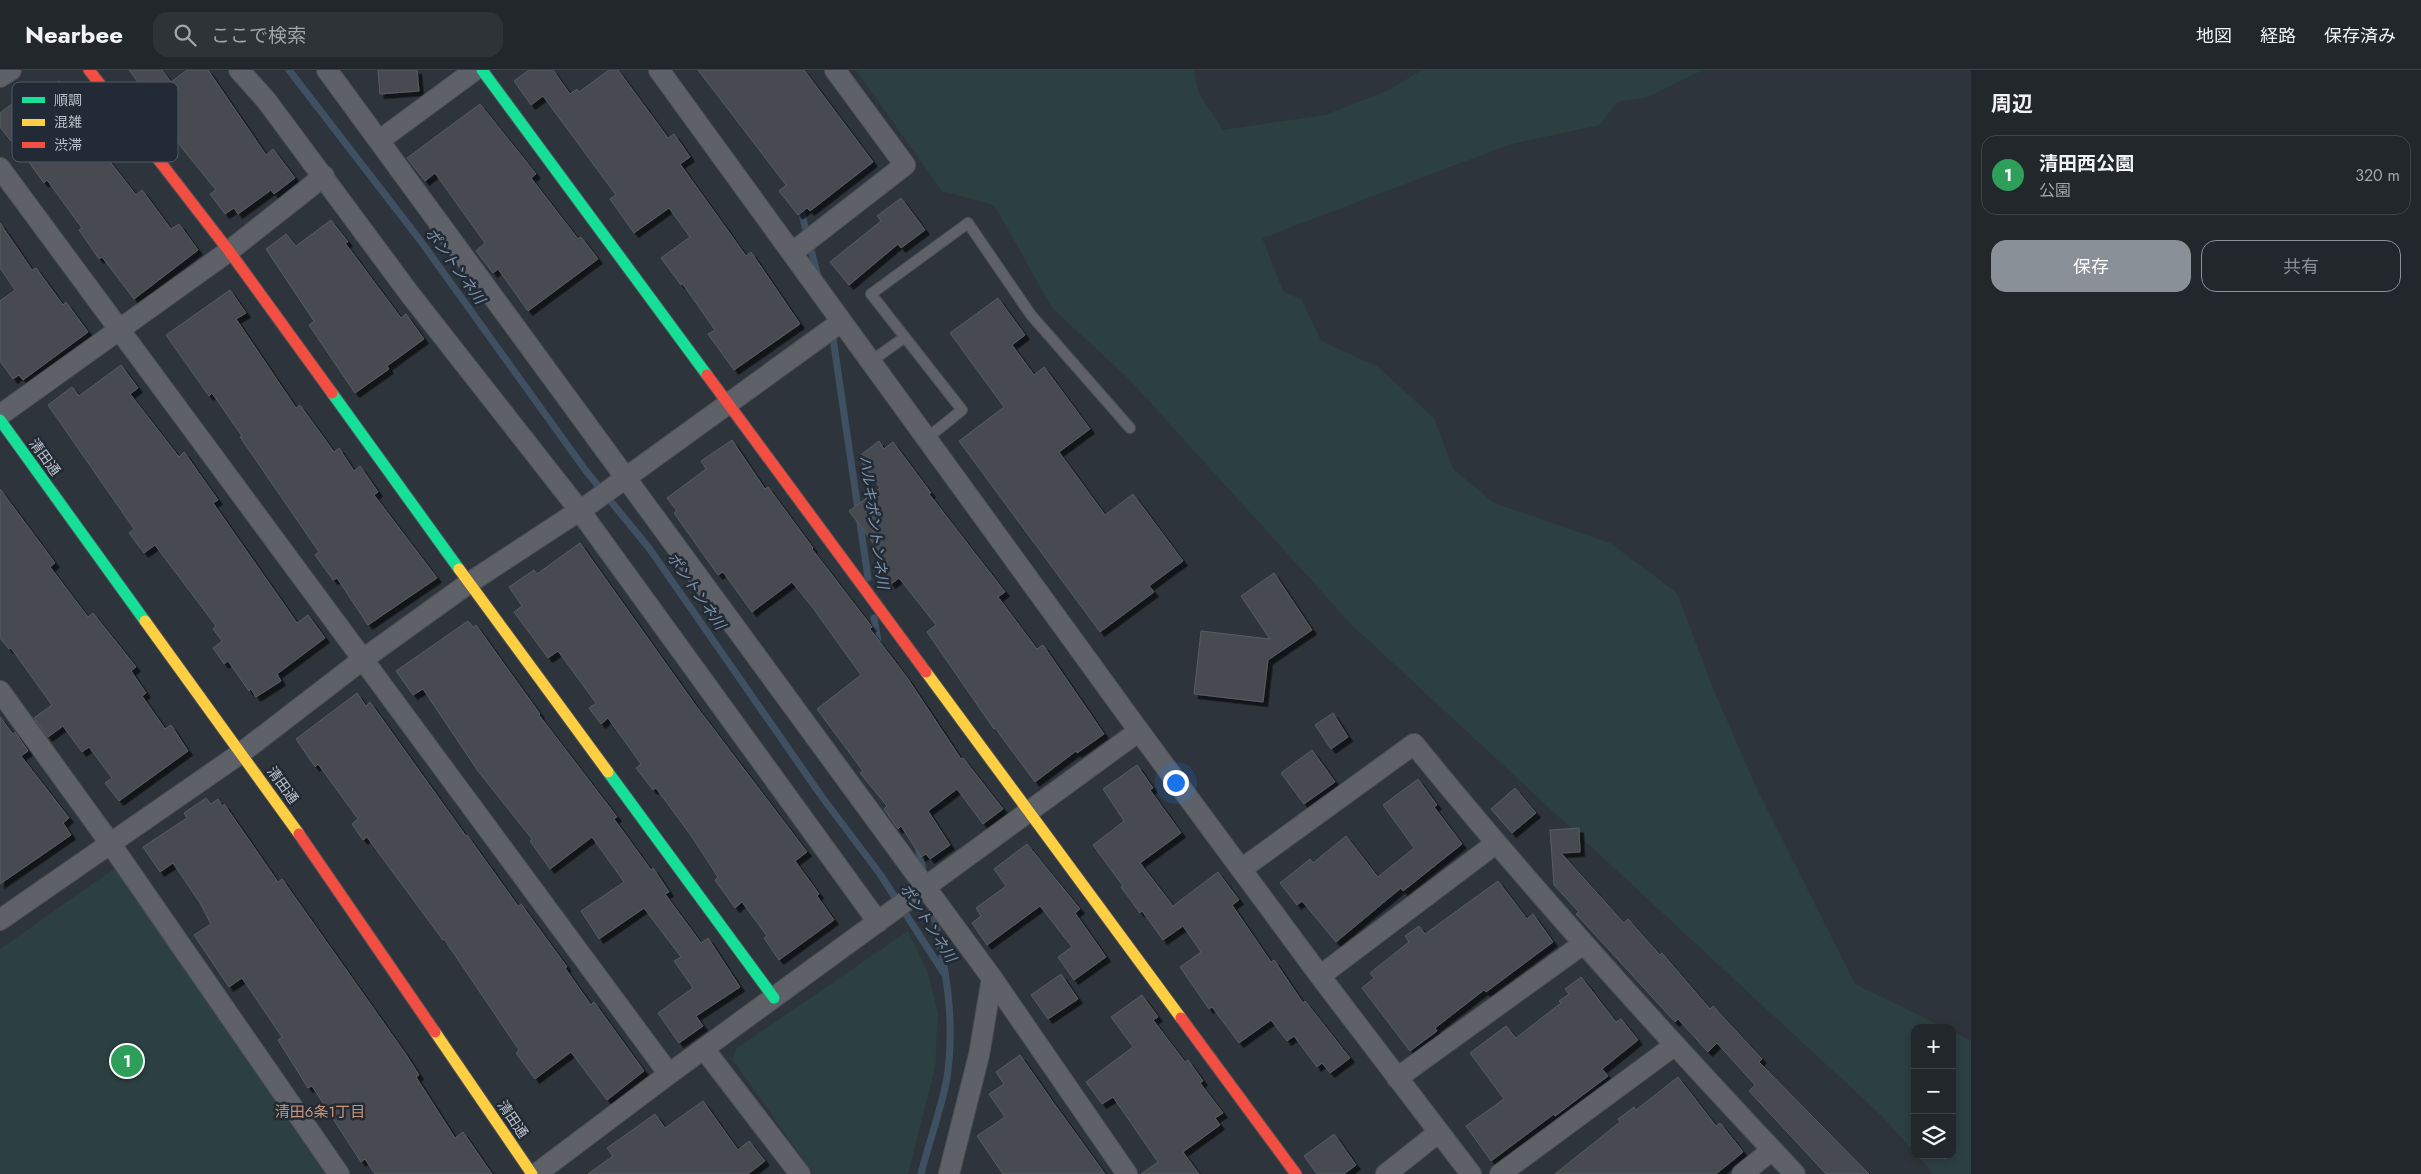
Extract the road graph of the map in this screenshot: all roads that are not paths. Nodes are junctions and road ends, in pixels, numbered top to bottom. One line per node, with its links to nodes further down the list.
1 (11, 70): 9 (street)
2 (89, 70): 10 (street)
3 (239, 70): 14 (street)
4 (326, 70): 11 (street)
5 (475, 70): 11 (street)
6 (482, 70): 21 (street)
7 (659, 70): 16 (street)
8 (835, 70): 16 (street)
9 (0, 78)
10 (98, 82)
11 (380, 140): 26 (street)
12 (160, 162): 15 (street)
13 (0, 168): 18 (street)
14 (324, 176): 15 (street); 27 (street)
15 (229, 251): 18 (street); 28 (street)
16 (793, 252): 17 (street)
17 (841, 322): 20 (street); 21 (street)
18 (120, 331): 22 (street); 29 (street)
19 (905, 337): 20 (lane); 24 (lane); 25 (lane)
20 (870, 362): 25 (street)
21 (727, 402): 26 (street); 33 (street)
22 (0, 415)
23 (0, 420): 32 (street, 清田通)
24 (1130, 428)
25 (926, 439): 31 (street)
26 (622, 480): 27 (street); 37 (street)
27 (585, 507): 28 (street); 38 (street)
28 (469, 583): 29 (street); 43 (street)
29 (362, 660): 32 (street); 46 (street)
30 (0, 691): 34 (street)
31 (1139, 730): 33 (street); 36 (street)
32 (241, 753): 34 (street); 51 (street, 清田通)
33 (1027, 812): 37 (street); 56 (street)
34 (110, 843): 39 (street); 50 (street)
35 (1495, 844): 36 (street); 40 (street); 41 (street)
36 (1243, 868): 41 (street)
37 (919, 891): 38 (street); 42 (street)
38 (884, 918): 43 (street)
39 (0, 920)
40 (1583, 944): 44 (street); 47 (street)
41 (1320, 976): 47 (street)
42 (992, 978): 54 (street); 55 (street)
43 (774, 998): 45 (street)
44 (1675, 1044): 49 (street); 59 (street)
45 (704, 1049): 46 (street); 53 (street)
46 (669, 1074): 52 (street)
47 (1397, 1078): 48 (street)
48 (1439, 1132): 57 (street); 58 (street)
49 (1772, 1150): 60 (street); 61 (street)
50 (340, 1174)
51 (532, 1174)
52 (536, 1174)
53 (800, 1174)
54 (949, 1174)
55 (1127, 1174)
56 (1296, 1174)
57 (1386, 1174)
58 (1471, 1174)
59 (1500, 1174)
60 (1742, 1174)
61 (1795, 1174)

